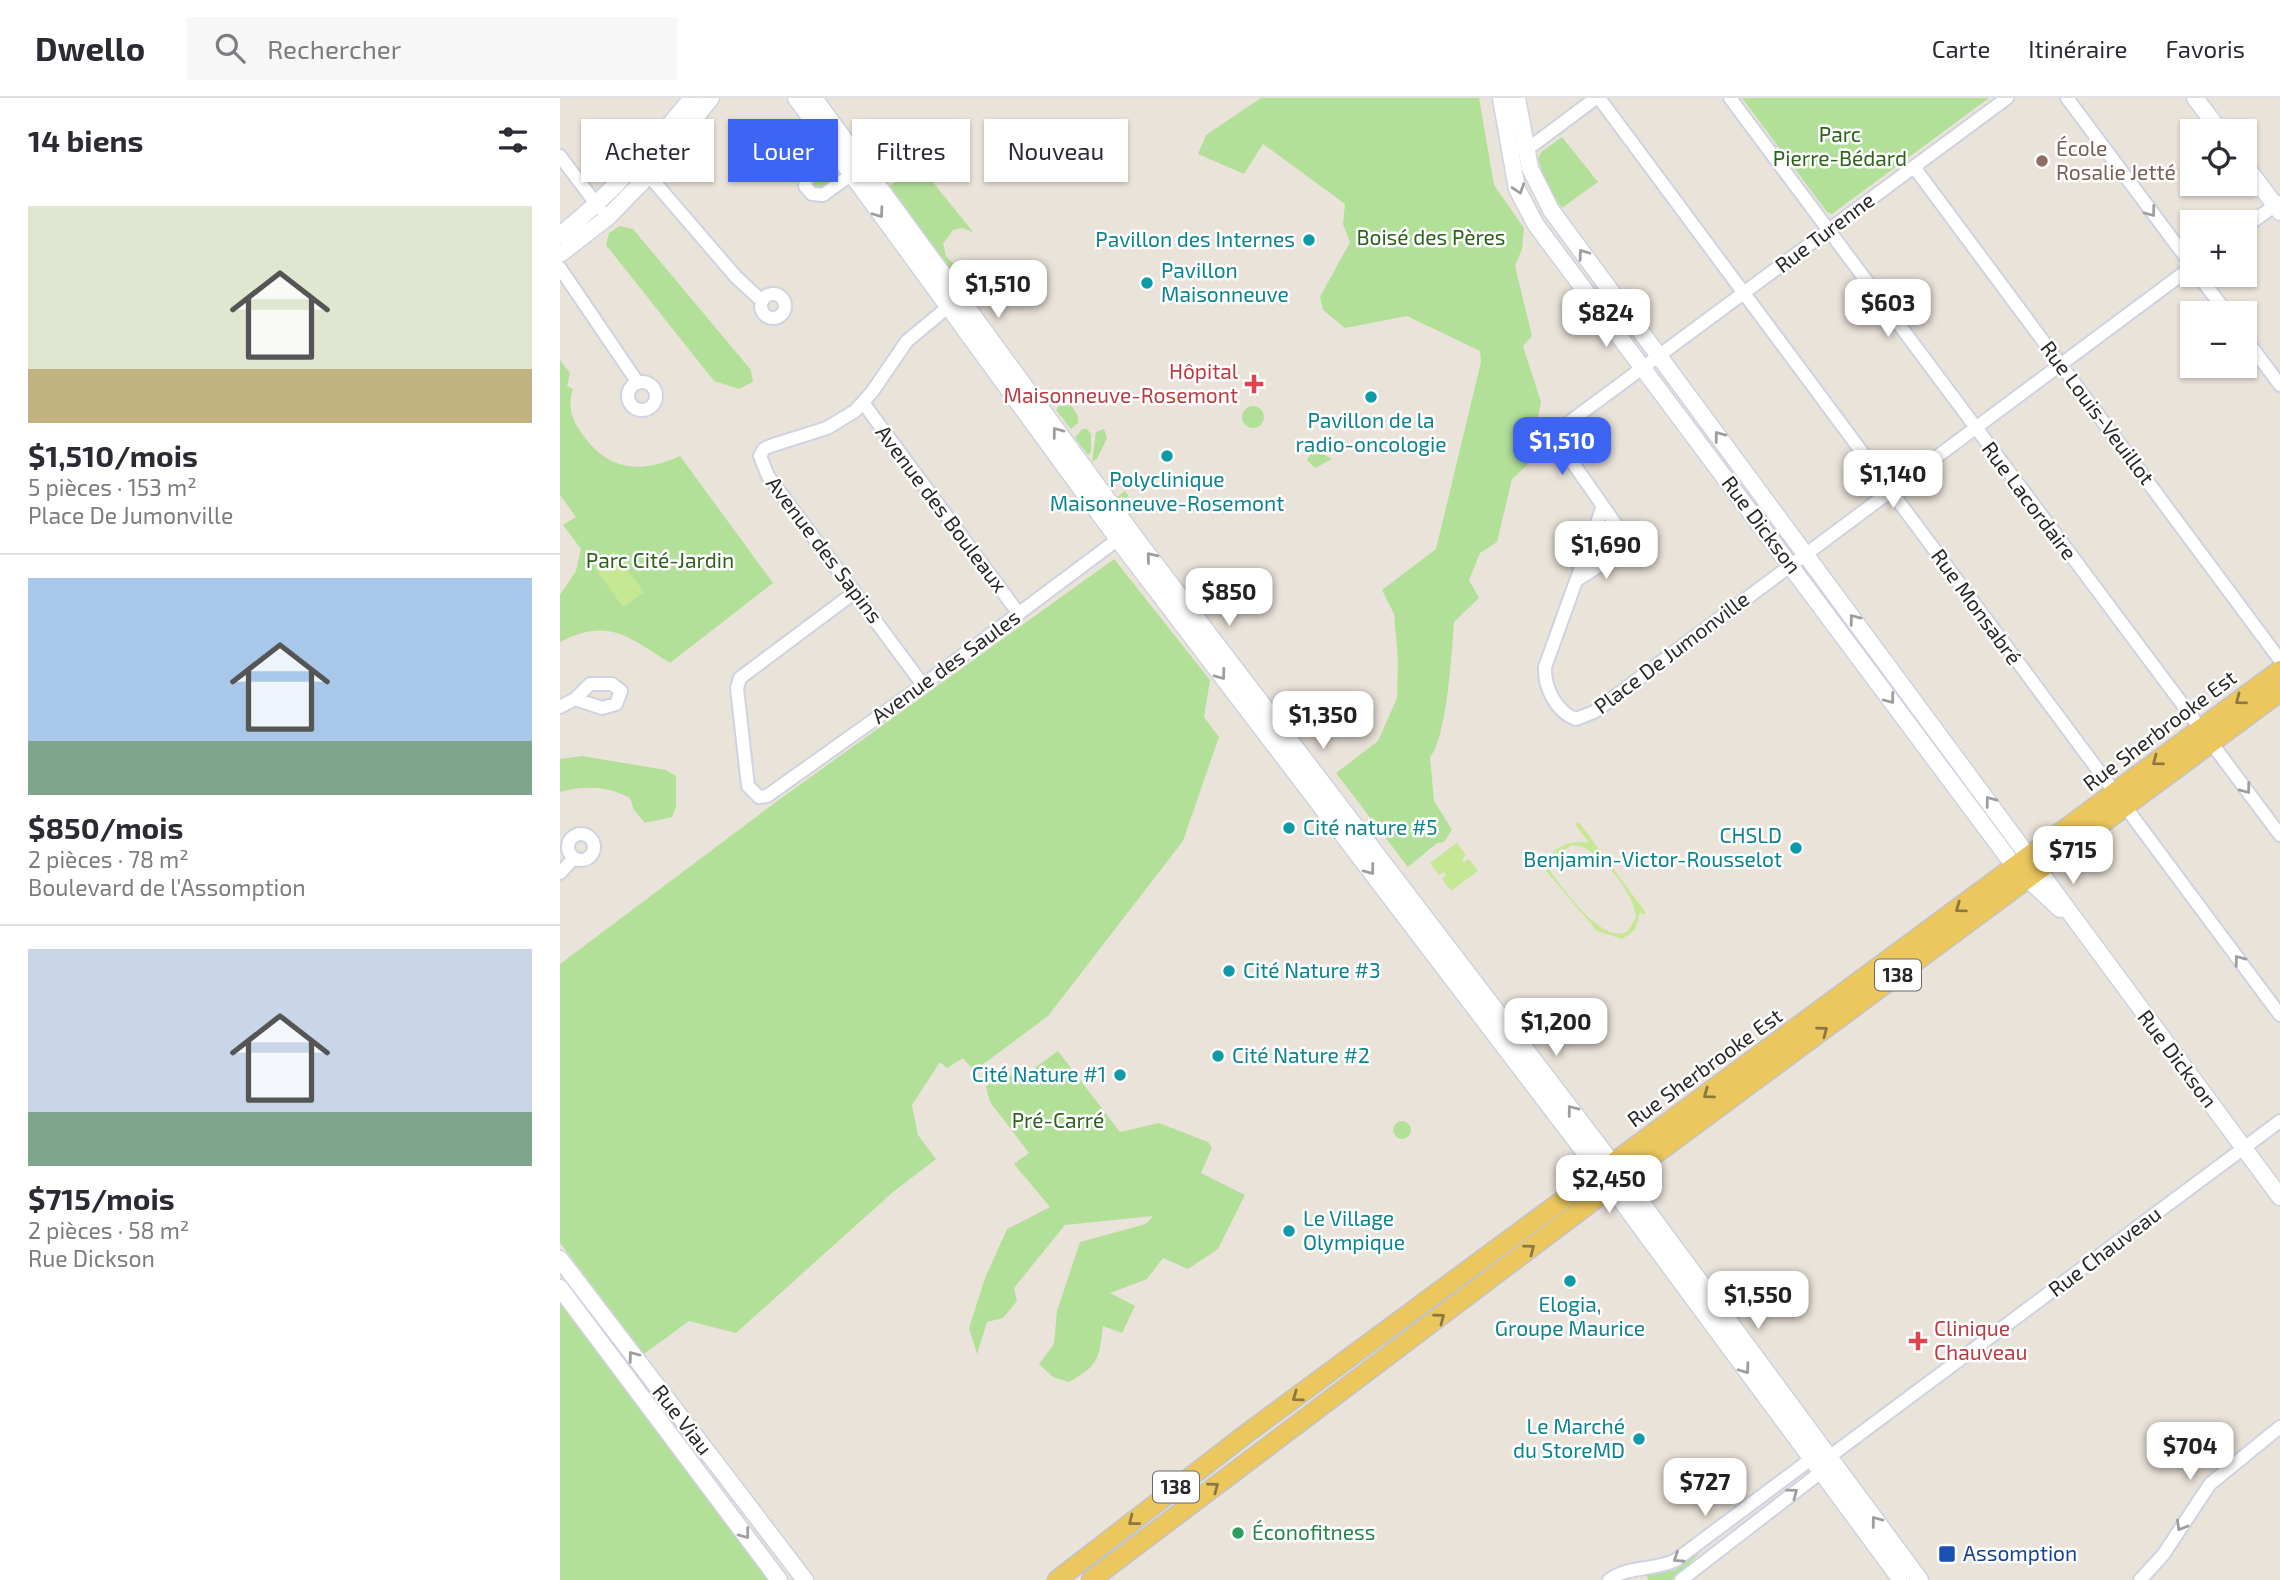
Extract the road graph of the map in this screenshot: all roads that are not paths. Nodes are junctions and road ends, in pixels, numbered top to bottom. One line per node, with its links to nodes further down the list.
1 (711, 98): 11 (main road)
2 (796, 98): 12 (main road)
3 (814, 98): 18 (main road)
4 (1501, 98): 15 (main road, Rue Dickson)
5 (1517, 98): 14 (main road, Rue Dickson)
6 (1597, 98): 14 (street); 36 (street, Rue Monsabré)
7 (1730, 98): 30 (street, Rue Lacordaire)
8 (2007, 98): 20 (street, Rue Turenne)
9 (2067, 98): 32 (street, one-way to 32)
10 (2195, 98): 13 (main road)
11 (686, 106)
12 (811, 119)
13 (2211, 119)
14 (1526, 148): 15 (street); 40 (main road, Rue Dickson, one-way to 14)
15 (1509, 150): 42 (main road, Rue Dickson, one-way to 42)
16 (838, 154): 19 (main road)
17 (560, 156): 28 (street)
18 (852, 163)
19 (852, 167)
20 (1914, 167): 30 (street, Rue Turenne); 41 (street, Rue Louis-Veuillot)
21 (852, 175): 25 (street)
22 (2257, 180): 27 (main road)
23 (631, 182): 28 (main road)
24 (654, 182): 37 (street)
25 (806, 182)
26 (865, 182): 38 (main road)
27 (2278, 206): 29 (street)
28 (602, 212): 31 (main road); 33 (main road)
29 (2257, 220)
30 (1828, 230): 36 (street, Rue Turenne); 46 (street, Rue Lacordaire)
31 (560, 235)
32 (2180, 250)
33 (560, 254)
34 (560, 268): 43 (street)
35 (2180, 276): 41 (street)
36 (1744, 293): 40 (street, Rue Turenne); 47 (street, Rue Monsabré)
37 (762, 301)
38 (954, 302): 45 (street, Avenue des Sapins); 49 (main road)
39 (2257, 354): 44 (street)
40 (1660, 356): 42 (street, Rue Turenne); 50 (main road, Rue Dickson, one-way to 40)
41 (2060, 364): 46 (street); 55 (street, Rue Louis-Veuillot)
42 (1644, 369): 48 (street); 51 (main road, Rue Dickson)
43 (638, 383)
44 (2280, 384)
45 (864, 404): 53 (street, Avenue des Sapins); 54 (street, Avenue des Bouleaux)
46 (1975, 428): 47 (street); 61 (street, Rue Lacordaire)
47 (1890, 491): 50 (street); 62 (street, Rue Monsabré)
48 (1603, 506): 52 (street, Place De Jumonville); 52 (street)
49 (1124, 534): 54 (street, Avenue des Saules); 70 (main road)
50 (1807, 554): 51 (street); 65 (main road, Rue Dickson, one-way to 50)
51 (1791, 565): 52 (street, Place De Jumonville); 65 (main road, Rue Dickson, one-way to 65)
52 (1577, 580)
53 (855, 592): 57 (street, Avenue des Sapins); 57 (street, Avenue des Saules)
54 (1019, 614): 57 (street, Avenue des Saules)
55 (2280, 660)
56 (2280, 670): 61 (main road, Rue Sherbrooke Est / 138, one-way to 61)
57 (923, 685)
58 (2280, 692): 61 (main road, Rue Sherbrooke Est / 138)
59 (575, 699): 60 (street)
60 (560, 707)
61 (2206, 736): 62 (main road, Rue Sherbrooke Est / 138); 63 (street, Rue Lacordaire, one-way to 63)
62 (2120, 800): 65 (main road, Rue Sherbrooke Est / 138); 67 (street, Rue Monsabré, one-way to 62)
63 (2280, 835)
64 (573, 858): 66 (street)
65 (2029, 868): 69 (main road, Rue Dickson); 70 (main road, Rue Sherbrooke Est / 138)
66 (560, 873)
67 (2280, 1015)
68 (2280, 1121): 69 (street, Rue Chauveau)
69 (2244, 1148): 71 (main road, Rue Dickson); 75 (street, Rue Chauveau)
70 (1612, 1176): 75 (main road); 76 (main road, Rue Sherbrooke Est / 138, one-way to 76); 77 (main road, Rue Sherbrooke Est / 138, one-way to 70)
71 (2280, 1197)
72 (560, 1259): 79 (main road, Rue Viau, one-way to 72)
73 (560, 1288): 78 (main road, Rue Viau, one-way to 78)
74 (2280, 1427): 86 (street, one-way to 86)
75 (1820, 1463): 82 (street, Rue Chauveau, one-way to 82); 83 (street, Rue Chauveau, one-way to 75); 84 (main road); 85 (main road, one-way to 75)
76 (1108, 1541): 77 (main road); 80 (main road, Rue Sherbrooke Est / 138)
77 (1120, 1558): 81 (main road, Rue Sherbrooke Est / 138)
78 (779, 1580)
79 (805, 1580)
80 (1057, 1580)
81 (1091, 1580)
82 (1608, 1580)
83 (1681, 1580)
84 (1901, 1580)
85 (1920, 1580)
86 (2140, 1580)

